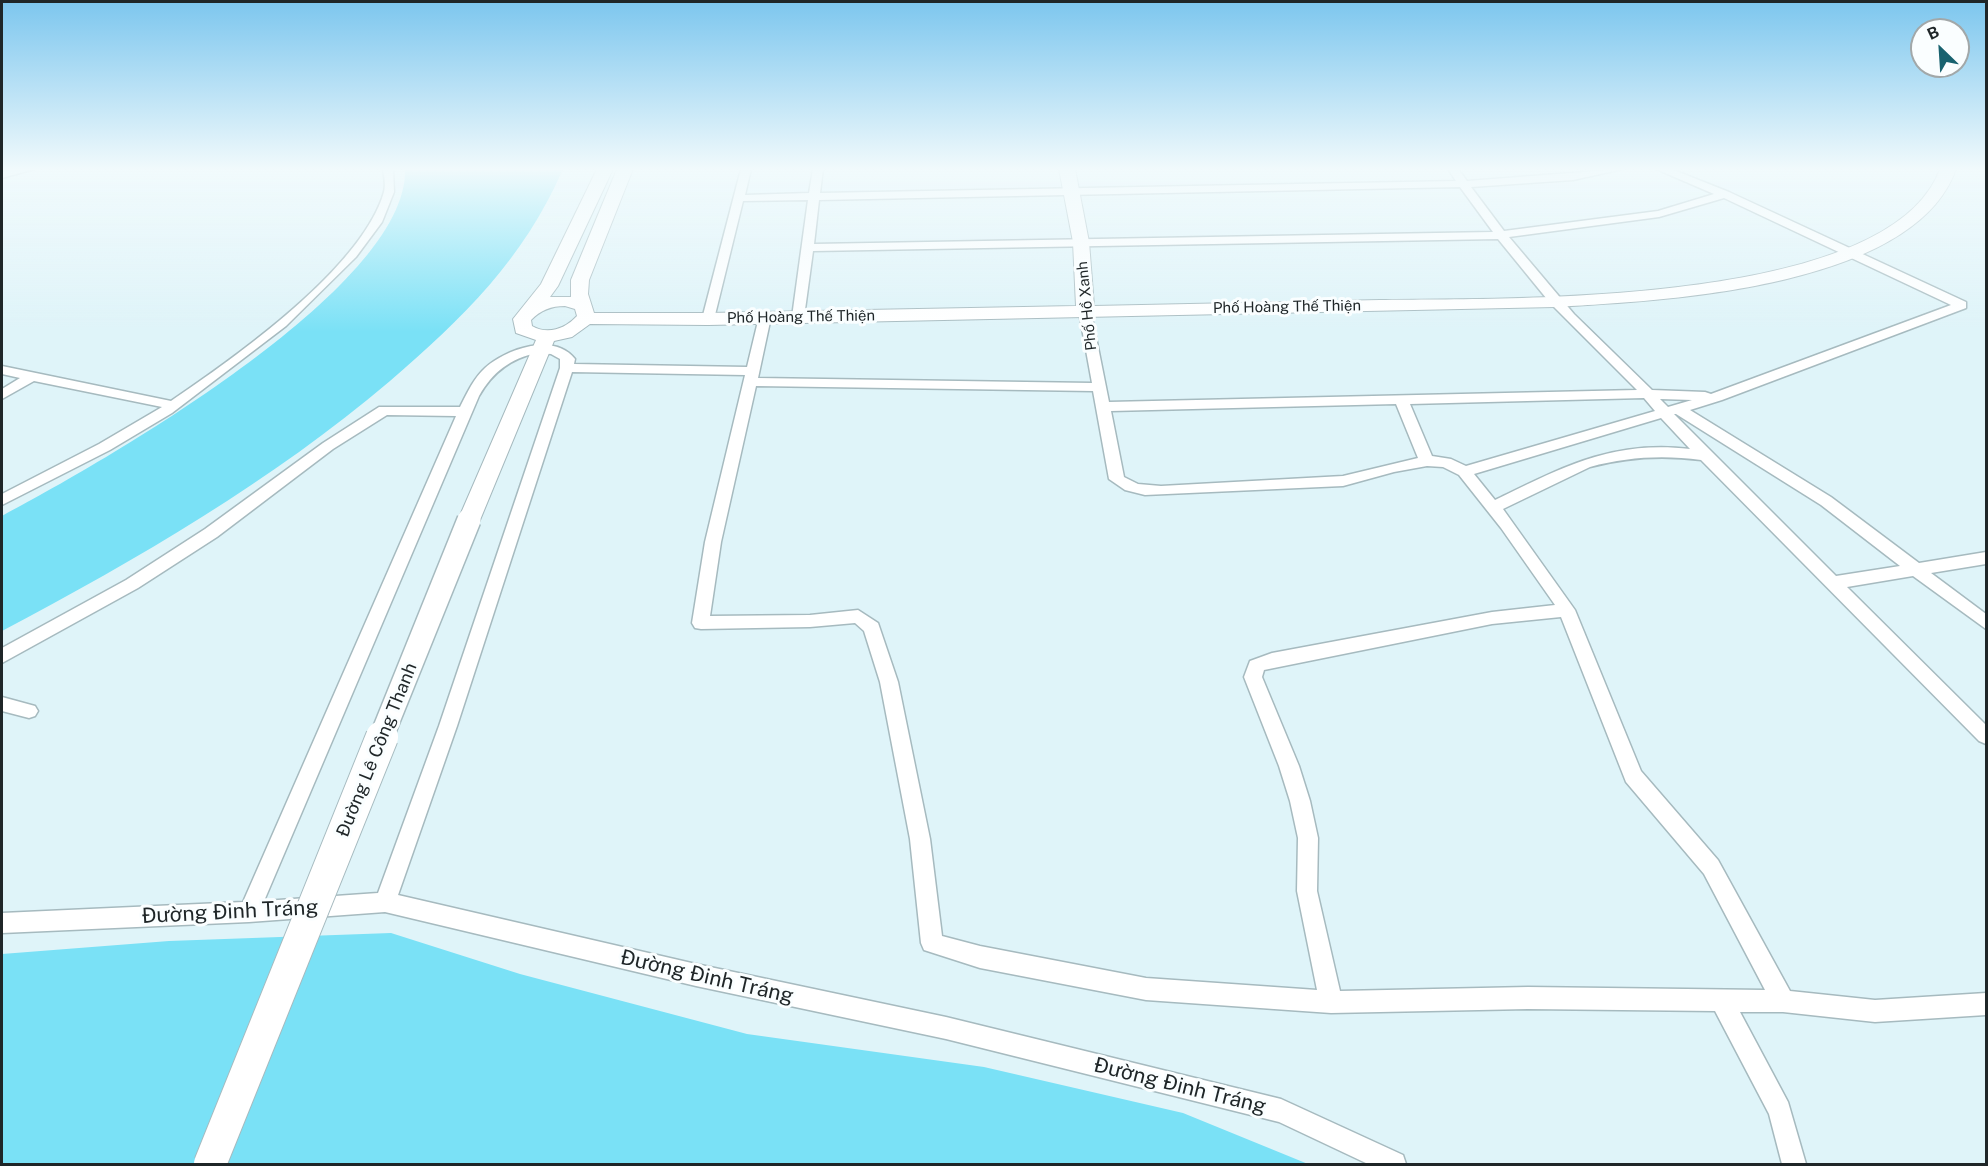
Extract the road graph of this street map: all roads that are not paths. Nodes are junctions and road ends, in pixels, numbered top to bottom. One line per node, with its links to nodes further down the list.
1 (374, 223): 32 (street)
2 (578, 223): 18 (street)
3 (603, 223): 16 (street)
4 (732, 223): 21 (street)
5 (810, 223): 13 (street)
6 (1077, 223): 12 (street, Phố Hồ Xanh)
7 (1492, 223): 11 (street)
8 (1588, 223): 11 (street)
9 (1790, 223): 14 (street)
10 (1904, 223): 14 (street, Phố Hoàng Thế Thiện)
11 (1500, 235): 12 (street); 15 (street)
12 (1081, 242): 13 (street); 17 (street, Phố Hồ Xanh)
13 (807, 248): 20 (street)
14 (1853, 252): 15 (street, Phố Hoàng Thế Thiện); 30 (street)
15 (1555, 302): 17 (street, Phố Hoàng Thế Thiện); 28 (street)
16 (584, 312): 18 (street, Phố Hoàng Thế Thiện); 21 (street, Phố Hoàng Thế Thiện); 22 (street)
17 (1085, 312): 20 (street, Phố Hoàng Thế Thiện); 27 (street, Phố Hồ Xanh)
18 (527, 313): 22 (street)
19 (765, 317): 20 (street, Phố Hoàng Thế Thiện); 21 (street, Phố Hoàng Thế Thiện); 26 (street)
20 (798, 317)
21 (708, 319)
22 (545, 342): 23 (street); 34 (street); 57 (street, Đường Lê Công Thanh, bridge)
23 (567, 368): 26 (street); 50 (street)
24 (2, 370): 25 (street)
25 (34, 375): 29 (street); 32 (street)
26 (751, 376): 27 (street); 55 (street)
27 (1098, 387): 33 (street, Phố Hồ Xanh)
28 (1648, 394): 30 (street); 31 (street); 35 (street)
29 (2, 395)
30 (1718, 397): 35 (street)
31 (1401, 399): 33 (street); 37 (street)
32 (172, 405): 39 (street)
33 (1103, 407): 37 (street, Phố Hồ Xanh)
34 (466, 411): 46 (street); 51 (street)
35 (1672, 411): 36 (street); 38 (street); 42 (street)
36 (1707, 456): 40 (street); 43 (street)
37 (1427, 461): 38 (street)
38 (1464, 472): 40 (street)
39 (2, 500)
40 (1493, 507): 44 (street)
41 (1986, 558): 42 (street)
42 (1914, 569): 43 (street); 45 (street)
43 (1833, 582): 49 (street)
44 (1567, 610): 54 (street); 55 (street)
45 (1986, 623)
46 (2, 656)
47 (2, 704): 48 (street)
48 (28, 711)
49 (1986, 736)
50 (385, 902): 51 (street, Đường Đinh Tráng); 58 (street, Đường Đinh Tráng)
51 (249, 912): 52 (street, Đường Đinh Tráng)
52 (2, 922)
53 (1721, 1000): 54 (street); 55 (street); 59 (street)
54 (1783, 1001): 56 (street)
55 (1331, 1002)
56 (1986, 1004)
57 (210, 1164)
58 (1394, 1164)
59 (1794, 1164)

